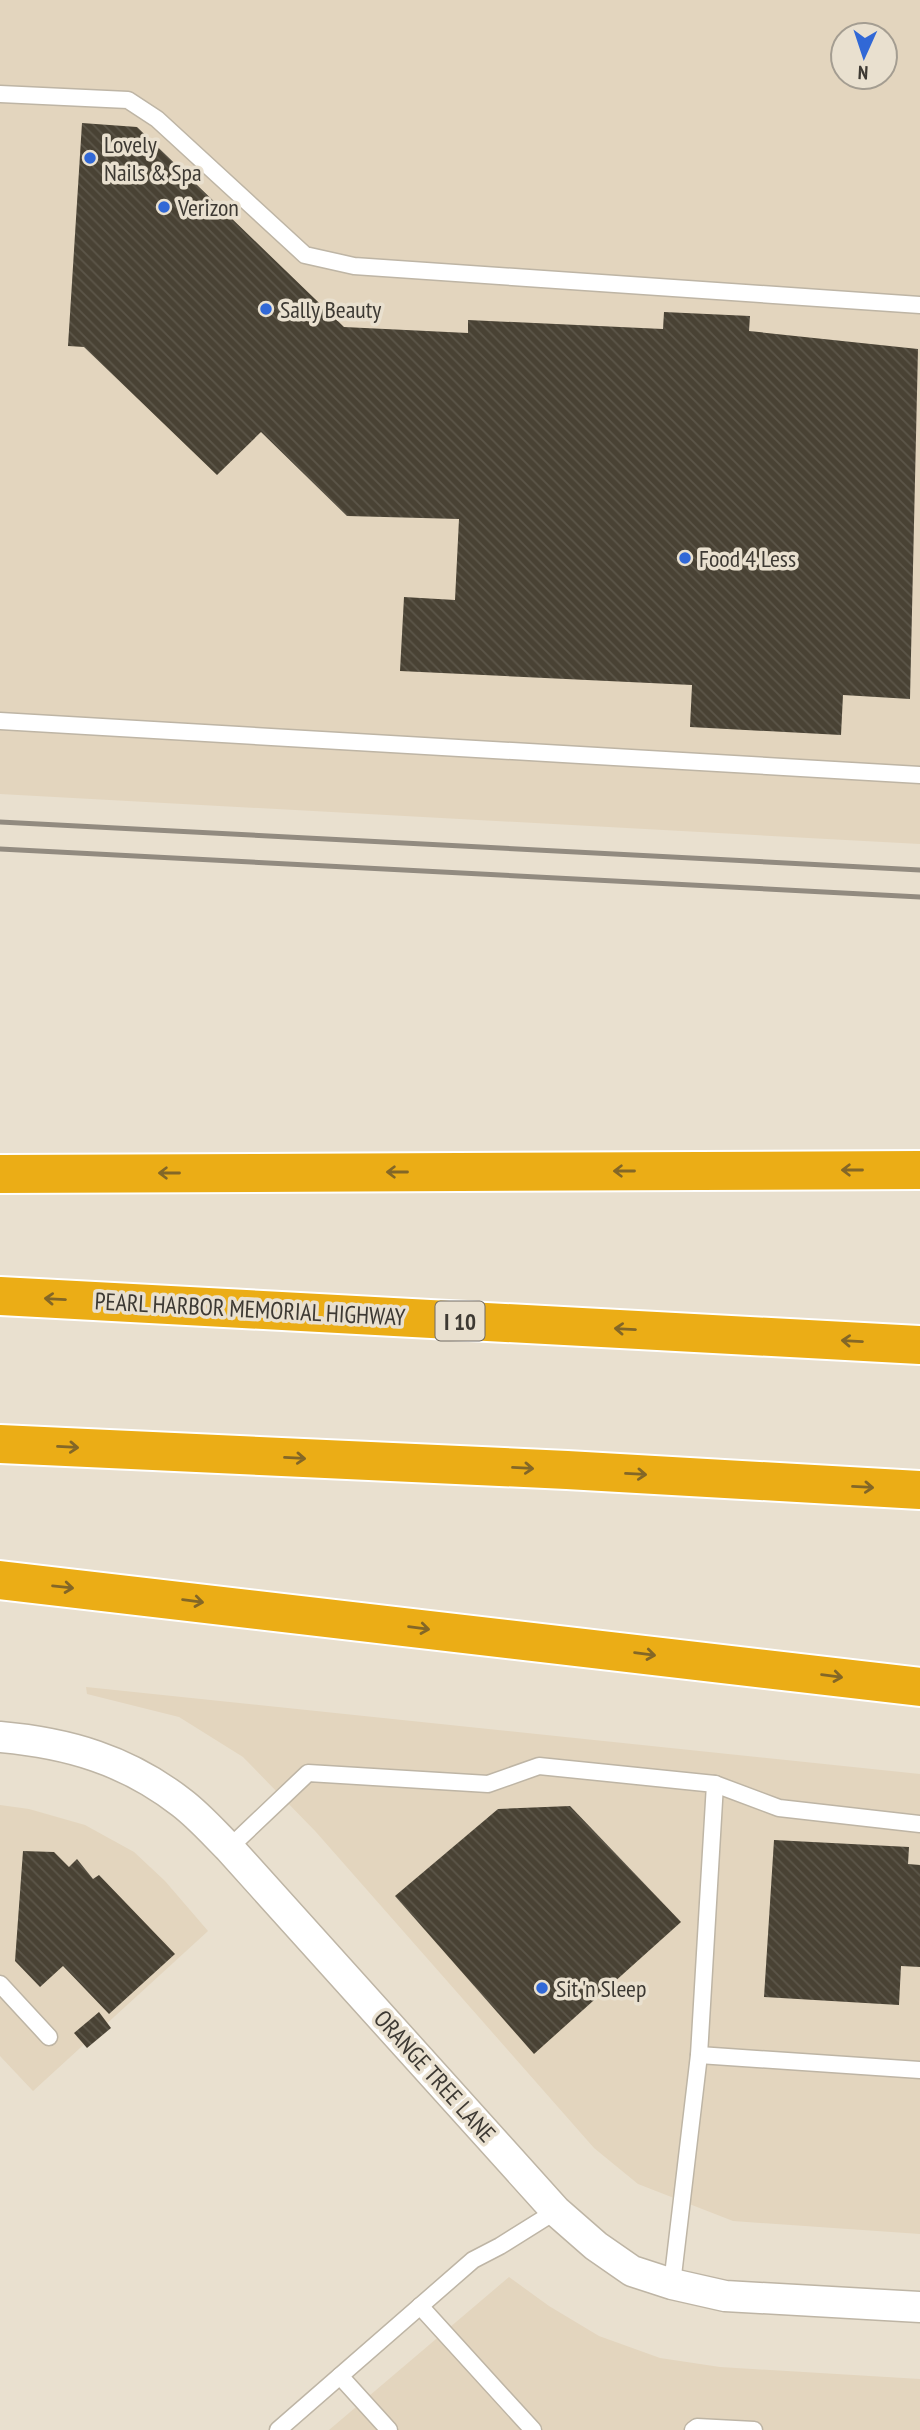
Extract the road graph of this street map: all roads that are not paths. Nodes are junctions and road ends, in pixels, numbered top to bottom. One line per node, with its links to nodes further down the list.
1 (0, 94): 2 (lane)
2 (920, 305)
3 (0, 721): 4 (lane)
4 (920, 775)
5 (920, 1170): 6 (highway, one-way to 6)
6 (0, 1174)
7 (0, 1296): 8 (highway, PEARL HARBOR MEMORIAL HIGHWAY / I 10, one-way to 7)
8 (920, 1345)
9 (0, 1444): 10 (highway, one-way to 10)
10 (920, 1490)
11 (0, 1580): 12 (highway, one-way to 12)
12 (920, 1687)
13 (0, 1737): 16 (street, ORANGE TREE LANE)
14 (715, 1784): 15 (lane); 16 (lane); 19 (lane)
15 (920, 1824)
16 (229, 1848): 21 (street, ORANGE TREE LANE)
17 (0, 1984): 18 (lane)
18 (49, 2037)
19 (699, 2055): 20 (lane); 22 (lane)
20 (920, 2070)
21 (556, 2211): 22 (street, ORANGE TREE LANE); 23 (lane)
22 (671, 2284): 24 (street, ORANGE TREE LANE)
23 (420, 2306): 25 (lane); 28 (lane)
24 (920, 2307)
25 (340, 2376): 26 (lane); 27 (lane)
26 (278, 2430)
27 (389, 2430)
28 (533, 2430)
29 (693, 2430): 30 (lane)
30 (754, 2430)

